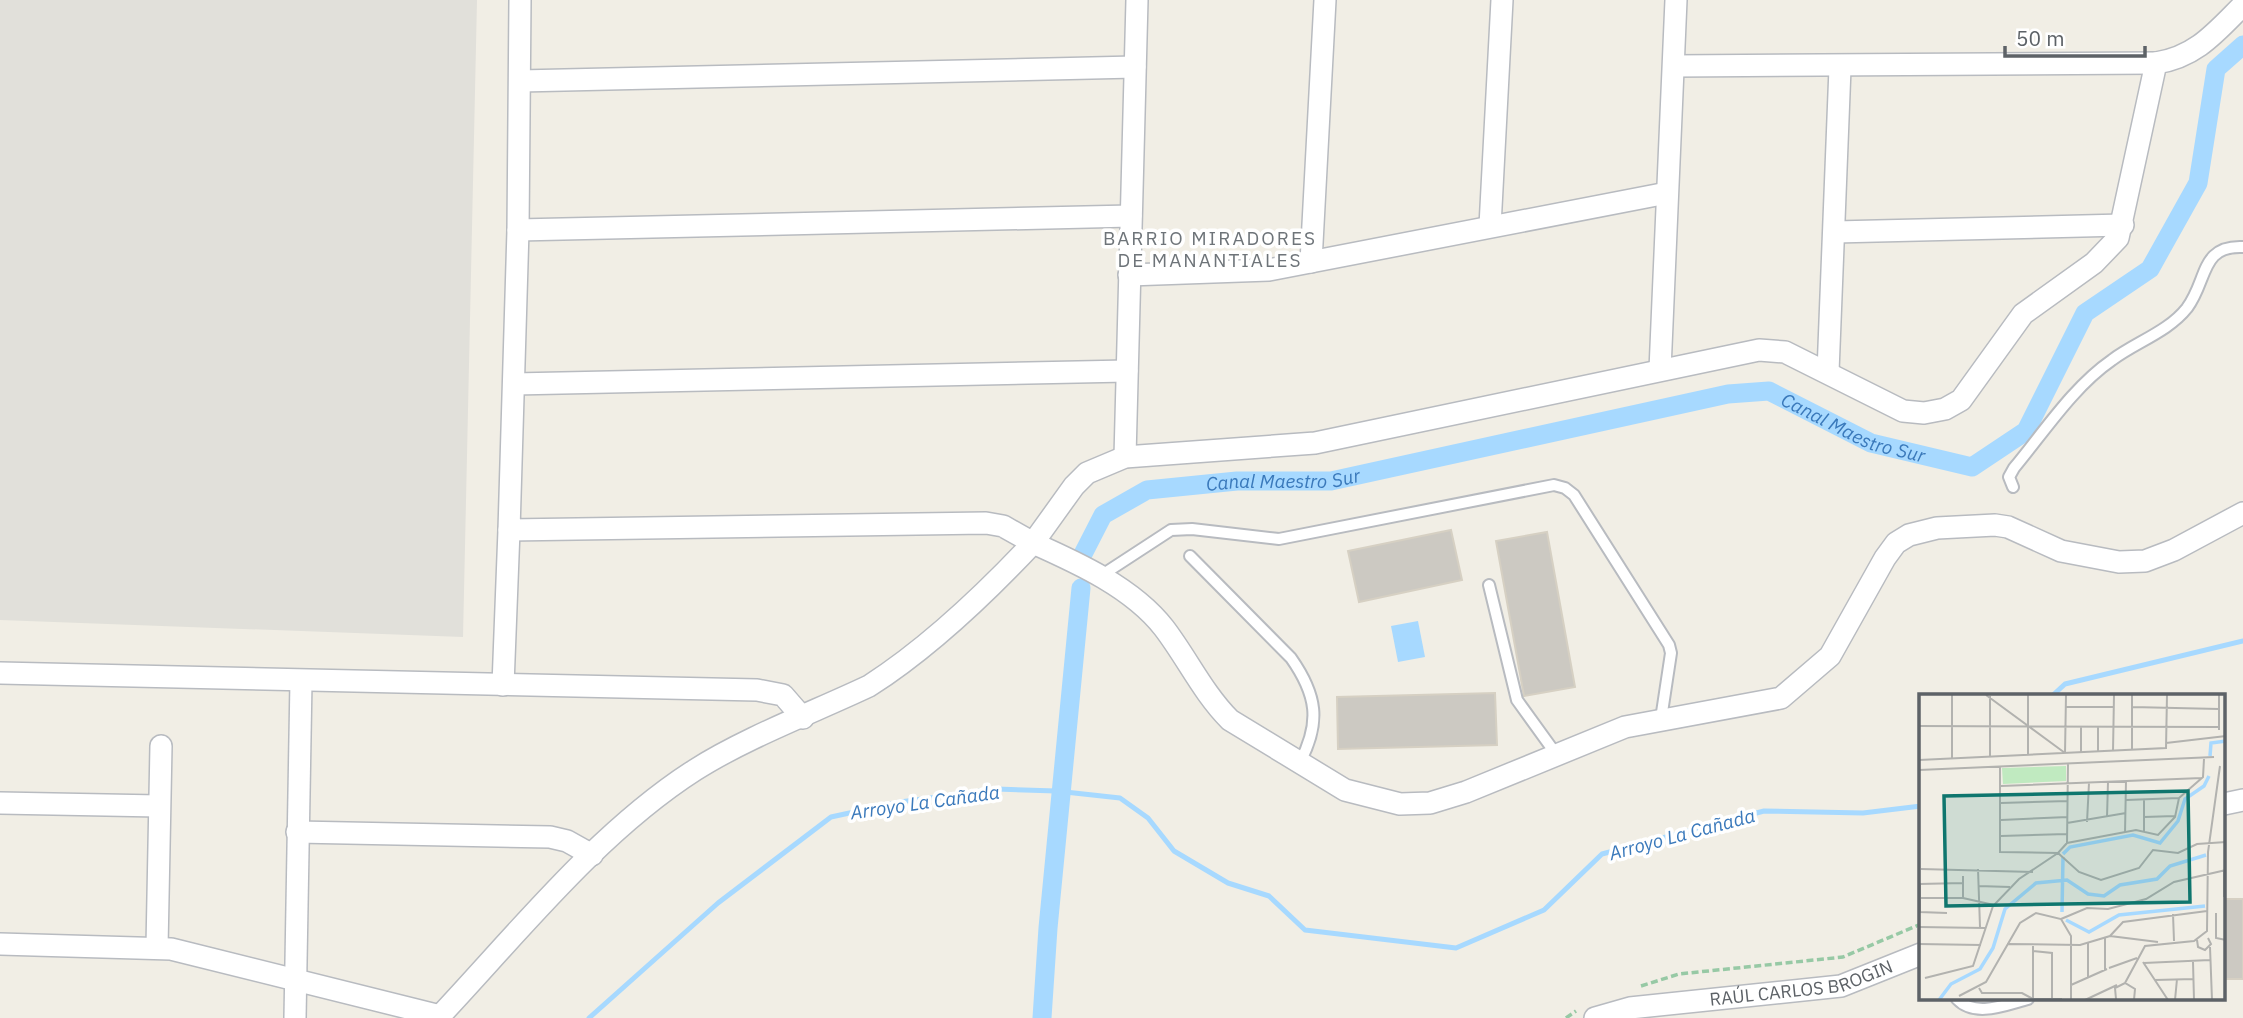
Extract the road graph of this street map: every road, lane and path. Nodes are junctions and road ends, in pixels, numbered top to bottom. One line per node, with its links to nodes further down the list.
1 (520, 0): 11 (street)
2 (1137, 0): 9 (street)
3 (1325, 0): 19 (street)
4 (1502, 0): 15 (street)
5 (1676, 0): 8 (street)
6 (2243, 5): 7 (street)
7 (2156, 63): 10 (street); 14 (street)
8 (1674, 66): 10 (street); 12 (street)
9 (1135, 67): 11 (street); 13 (street)
10 (1840, 68): 17 (street)
11 (520, 81): 16 (street)
12 (1667, 193): 15 (street); 21 (street)
13 (1131, 216): 16 (street); 20 (street)
14 (2123, 225): 17 (street); 23 (street)
15 (1490, 226): 19 (street)
16 (518, 230): 24 (street)
17 (1835, 232): 23 (street)
18 (2243, 247): 26 (lane)
19 (1311, 262): 20 (street)
20 (1129, 275): 22 (street)
21 (1660, 370): 23 (street); 25 (street)
22 (1127, 371): 24 (street); 25 (street)
23 (1828, 372)
24 (514, 384): 28 (street)
25 (1125, 457): 29 (street)
26 (2013, 487)
27 (2243, 513): 37 (street)
28 (509, 530): 29 (street); 35 (street)
29 (1033, 543): 31 (street); 36 (street)
30 (1190, 556): 40 (lane)
31 (1099, 577): 37 (lane); 40 (street)
32 (1489, 585): 39 (lane)
33 (0, 673): 34 (street)
34 (301, 681): 35 (street); 43 (street)
35 (503, 685): 36 (street)
36 (803, 718): 44 (street)
37 (1661, 719): 39 (street)
38 (161, 746): 42 (street)
39 (1556, 754): 40 (street)
40 (1300, 762)
41 (0, 803): 42 (street)
42 (159, 806): 47 (street)
43 (297, 832): 44 (street); 49 (street)
44 (592, 855): 54 (street)
45 (1919, 926): 50 (path)
46 (0, 943): 47 (street)
47 (157, 947): 49 (street)
48 (1919, 955): 53 (street, RAÚL CARLOS BROGIN)
49 (294, 980): 54 (street); 55 (street)
50 (1630, 990)
51 (1958, 1000): 52 (lane)
52 (2024, 1000)
53 (1587, 1014): 56 (path)
54 (439, 1017)
55 (295, 1018)
56 (1566, 1018)

